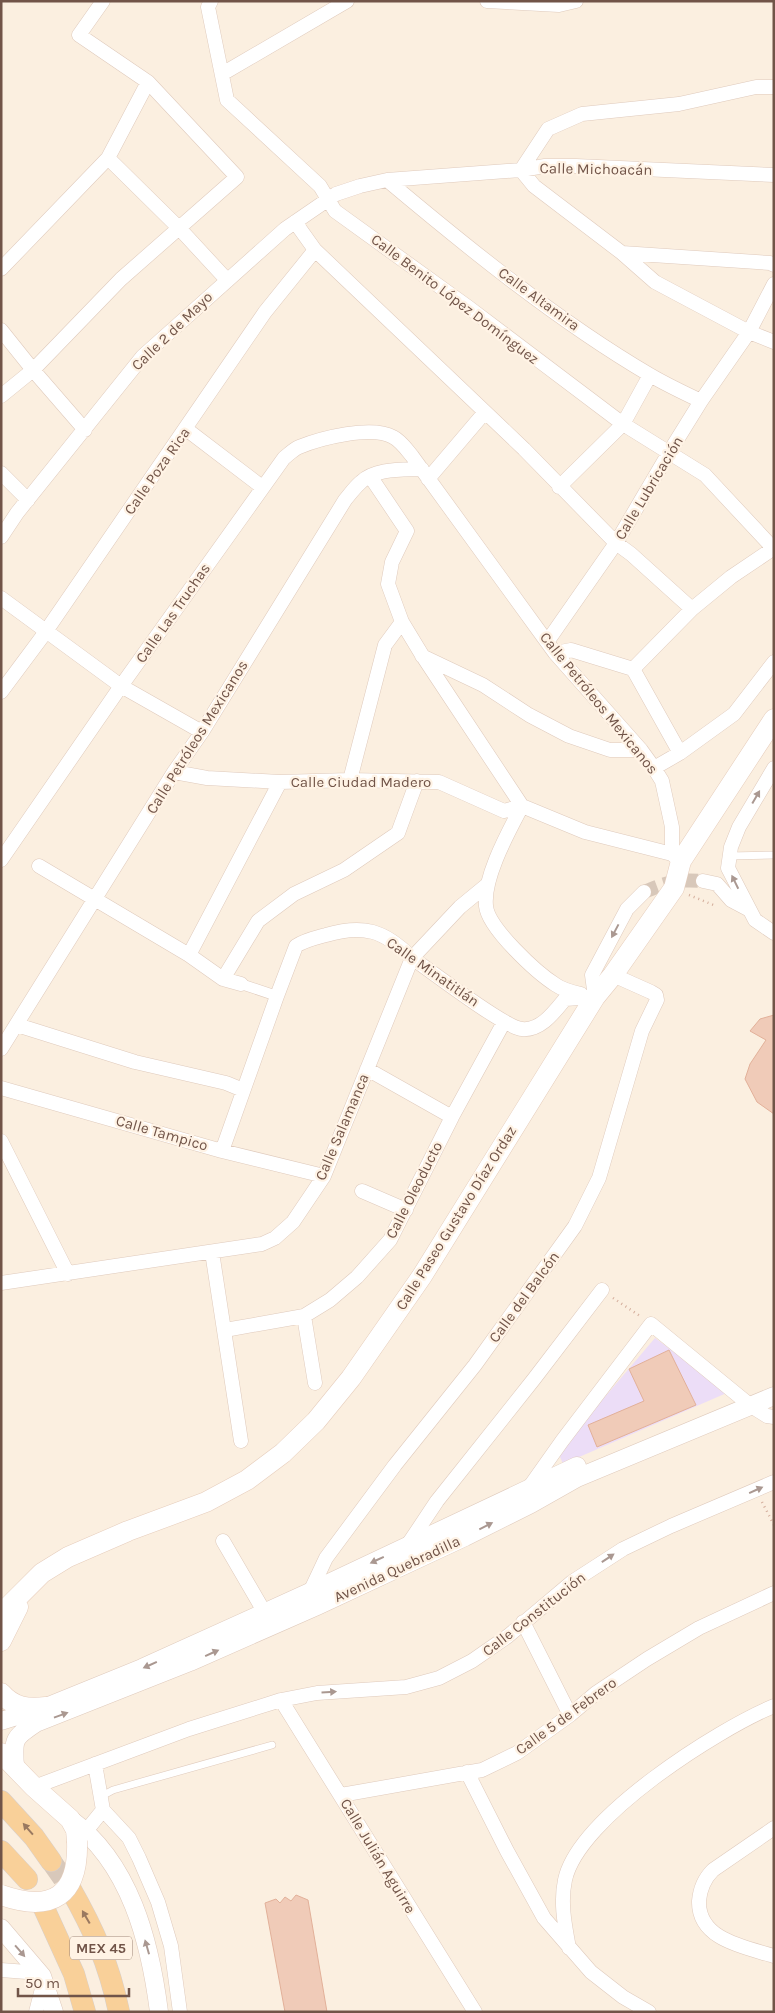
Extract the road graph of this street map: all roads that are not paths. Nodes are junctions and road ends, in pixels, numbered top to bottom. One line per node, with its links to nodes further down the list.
1 (103, 1): 7 (street)
2 (212, 1): 6 (street, Calle Benito López Domínguez)
3 (347, 1): 6 (street)
4 (487, 1): 5 (street)
5 (576, 1)
6 (222, 74): 14 (street, Calle Benito López Domínguez)
7 (148, 82): 9 (street); 16 (street)
8 (774, 87): 10 (street)
9 (108, 158): 16 (street); 20 (street)
10 (520, 170): 11 (street, Calle Michoacán); 12 (street, Calle Michoacán); 18 (street)
11 (774, 176)
12 (386, 180): 13 (street, Calle Michoacán); 27 (street, Calle Altamira)
13 (360, 186): 14 (street, Calle 2 de Mayo)
14 (329, 199): 15 (street, Calle 2 de Mayo); 31 (street, Calle Benito López Domínguez)
15 (295, 222): 17 (street); 21 (street, Calle 2 de Mayo)
16 (179, 228): 21 (street); 26 (street)
17 (312, 246): 30 (street); 32 (street, Calle Poza Rica)
18 (622, 253): 19 (street); 24 (street)
19 (774, 265)
20 (1, 270)
21 (227, 280): 33 (street, Calle 2 de Mayo)
22 (774, 284): 24 (street, Calle Lubricación)
23 (1, 330): 26 (street)
24 (749, 332): 25 (street); 29 (street, Calle Lubricación)
25 (774, 342)
26 (33, 370): 28 (street); 33 (street)
27 (650, 375): 29 (street, Calle Altamira); 31 (street)
28 (1, 396)
29 (701, 402): 35 (street, Calle Lubricación)
30 (485, 412): 37 (street); 40 (street)
31 (623, 424): 35 (street, Calle Benito López Domínguez); 40 (street)
32 (186, 429): 39 (street); 50 (street, Calle Poza Rica)
33 (85, 430): 41 (street, Calle 2 de Mayo)
34 (388, 434): 37 (street, Calle Petróleos Mexicanos); 39 (street, Calle Las Truchas)
35 (670, 451): 45 (street, Calle Lubricación); 46 (street, Calle Benito López Domínguez)
36 (1, 472): 41 (street)
37 (425, 474): 38 (street, Calle Petróleos Mexicanos); 51 (street, Calle Petróleos Mexicanos)
38 (370, 476): 49 (street); 58 (street, Calle Petróleos Mexicanos)
39 (262, 487): 55 (street, Calle Las Truchas)
40 (560, 487): 45 (street)
41 (28, 500): 42 (street, Calle 2 de Mayo)
42 (17, 513): 43 (street, Calle 2 de Mayo); 44 (street, Calle 2 de Mayo)
43 (1, 519)
44 (1, 537)
45 (616, 544): 48 (street); 51 (street, Calle Lubricación)
46 (774, 548): 48 (street)
47 (1, 598): 50 (street)
48 (692, 609): 54 (street)
49 (402, 622): 52 (street); 64 (street)
50 (46, 631): 55 (street); 56 (street, Calle Poza Rica)
51 (551, 647): 54 (street); 59 (street, Calle Petróleos Mexicanos)
52 (422, 655): 59 (street); 67 (street)
53 (774, 662): 60 (street)
54 (633, 669): 60 (street)
55 (121, 686): 58 (street); 68 (street, Calle Las Truchas)
56 (1, 692)
57 (774, 719): 71 (main road, Calle Paseo Gustavo Díaz Ordaz)
58 (202, 732): 63 (street, Calle Petróleos Mexicanos)
59 (641, 750): 61 (street, Calle Petróleos Mexicanos)
60 (680, 753): 61 (street)
61 (654, 768): 71 (street, Calle Petróleos Mexicanos)
62 (774, 768): 70 (street, one-way to 62)
63 (174, 772): 66 (street, Calle Ciudad Madero); 77 (street, Calle Petróleos Mexicanos)
64 (350, 780): 65 (street, Calle Ciudad Madero); 66 (street, Calle Ciudad Madero)
65 (417, 781): 67 (street, Calle Ciudad Madero); 83 (street)
66 (280, 782): 80 (street)
67 (522, 806): 71 (street, Calle Ciudad Madero); 75 (street)
68 (6, 842): 72 (street, Calle Las Truchas)
69 (774, 855): 70 (lane)
70 (729, 856): 78 (street, one-way to 70)
71 (676, 858): 82 (main road, Calle Paseo Gustavo Díaz Ordaz)
72 (1, 860)
73 (39, 866): 77 (street)
74 (703, 881): 78 (street)
75 (488, 884): 81 (street, Calle Salamanca); 86 (street)
76 (644, 892): 86 (street, one-way to 86)
77 (94, 899): 80 (street); 88 (street, Calle Petróleos Mexicanos)
78 (748, 909): 79 (street)
79 (774, 933)
80 (189, 955): 83 (street)
81 (412, 958): 85 (street, Calle Minatitlán); 87 (street, Calle Minatitlán); 90 (street, Calle Salamanca)
82 (613, 975): 86 (main road, Calle Paseo Gustavo Díaz Ordaz); 117 (street, Calle del Balcón)
83 (223, 979): 84 (street)
84 (241, 984): 85 (street)
85 (277, 996): 92 (street, Calle Minatitlán)
86 (595, 998): 87 (street, Calle Minatitlán); 115 (main road, Calle Paseo Gustavo Díaz Ordaz)
87 (504, 1022): 93 (street, Calle Oleoducto)
88 (17, 1025): 89 (street, Calle Petróleos Mexicanos); 92 (street)
89 (1, 1049)
90 (367, 1069): 93 (street); 96 (street, Calle Salamanca)
91 (1, 1088): 95 (street, Calle Tampico)
92 (243, 1090): 95 (street, Calle Minatitlán)
93 (452, 1117): 98 (street, Calle Oleoducto)
94 (1, 1141): 100 (street)
95 (222, 1151): 96 (street, Calle Tampico)
96 (324, 1176): 99 (street, Calle Salamanca)
97 (362, 1191): 98 (street)
98 (406, 1210): 103 (street, Calle Oleoducto)
99 (212, 1252): 100 (street, Calle Salamanca); 104 (street)
100 (68, 1274): 101 (street, Calle Salamanca)
101 (1, 1283)
102 (602, 1290): 114 (street)
103 (304, 1316): 104 (street, Calle Oleoducto); 105 (street)
104 (225, 1330): 110 (street)
105 (315, 1382)
106 (774, 1386): 108 (street, Avenida Quebradilla)
107 (774, 1396): 108 (street, Avenida Quebradilla)
108 (748, 1403): 109 (street); 112 (street, Avenida Quebradilla); 112 (street); 117 (street, Avenida Quebradilla, one-way to 108)
109 (774, 1417)
110 (241, 1441)
111 (774, 1482): 120 (street, Calle Constitución, one-way to 111)
112 (528, 1489): 114 (street, Avenida Quebradilla)
113 (222, 1541): 119 (street)
114 (407, 1546): 117 (street, Avenida Quebradilla, one-way to 117)
115 (21, 1593): 118 (main road, Calle Paseo Gustavo Díaz Ordaz); 121 (main road)
116 (774, 1593): 126 (street, Calle 5 de Febrero)
117 (313, 1599): 119 (street, Avenida Quebradilla)
118 (1, 1617)
119 (268, 1619): 125 (street, Avenida Quebradilla, one-way to 125); 129 (street, Avenida Quebradilla, one-way to 119)
120 (523, 1622): 123 (street, Calle Constitución, one-way to 120); 126 (street)
121 (1, 1641)
122 (1, 1693): 125 (main road)
123 (281, 1700): 130 (street, Calle Constitución); 133 (street, Calle Julián Aguirre)
124 (774, 1706): 145 (street)
125 (46, 1707): 127 (street, Avenida Quebradilla)
126 (570, 1715): 131 (street, Calle 5 de Febrero)
127 (1, 1721)
128 (272, 1745): 135 (lane)
129 (8, 1760): 132 (main road)
130 (95, 1764): 132 (street, Calle Constitución); 135 (street)
131 (467, 1772): 133 (street, Calle 5 de Febrero); 145 (street)
132 (34, 1787): 137 (main road)
133 (341, 1795): 155 (street, Calle Julián Aguirre)
134 (1, 1801): 139 (main road, one-way to 134)
135 (101, 1803): 137 (street); 154 (street)
136 (774, 1828): 146 (street)
137 (82, 1836): 142 (main road, bridge); 153 (street, one-way to 137)
138 (1, 1851): 140 (main road)
139 (52, 1861)
140 (27, 1879)
141 (70, 1888): 152 (main road, MEX 45, one-way to 141)
142 (1, 1895)
143 (42, 1906): 151 (main road, MEX 45)
144 (1, 1928): 148 (street, one-way to 148)
145 (569, 1948): 156 (street)
146 (774, 1956)
147 (1, 1970): 148 (street)
148 (42, 1977): 149 (street); 150 (street)
149 (36, 2012)
150 (54, 2012)
151 (85, 2012)
152 (119, 2012)
153 (159, 2012)
154 (180, 2012)
155 (475, 2012)
156 (648, 2012)

